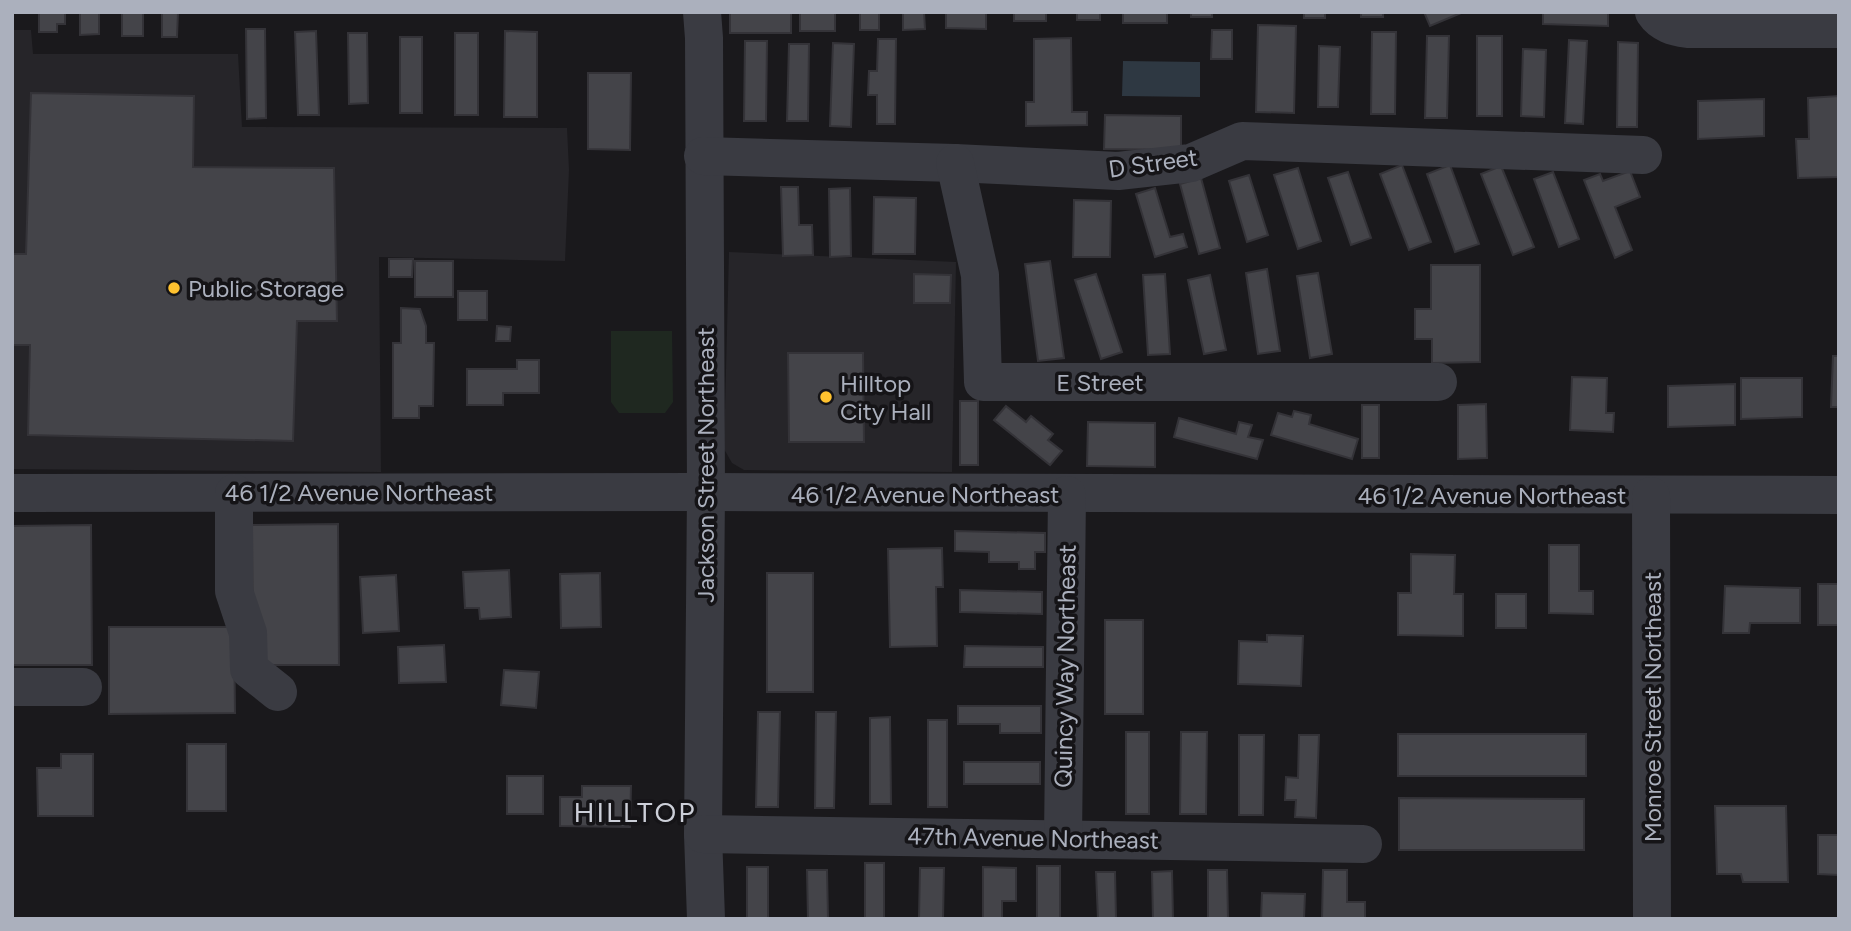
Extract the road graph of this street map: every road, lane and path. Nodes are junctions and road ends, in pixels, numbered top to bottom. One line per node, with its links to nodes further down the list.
1 (702, 12): 5 (street, Jackson Street Northeast)
2 (1656, 16): 3 (street)
3 (1839, 29)
4 (1643, 155): 6 (street, D Street)
5 (704, 156): 6 (street, D Street); 9 (street, Jackson Street Northeast)
6 (955, 163): 7 (street, E Street)
7 (1438, 382)
8 (234, 492): 9 (street, 46 1/2 Avenue Northeast); 10 (street, 46 1/2 Avenue Northeast); 16 (street)
9 (706, 492): 11 (street, 46 1/2 Avenue Northeast); 17 (street, Jackson Street Northeast)
10 (12, 493)
11 (1067, 495): 13 (street, 46 1/2 Avenue Northeast); 18 (street, Quincy Way Northeast)
12 (1839, 495): 13 (street, 46 1/2 Avenue Northeast)
13 (1651, 496): 21 (street, Monroe Street Northeast)
14 (12, 687): 15 (street)
15 (83, 687)
16 (278, 692)
17 (703, 834): 18 (street, 47th Avenue Northeast); 20 (street, Jackson Street Northeast)
18 (1063, 838): 19 (street, 47th Avenue Northeast)
19 (1363, 844)
20 (706, 919)
21 (1652, 919)

